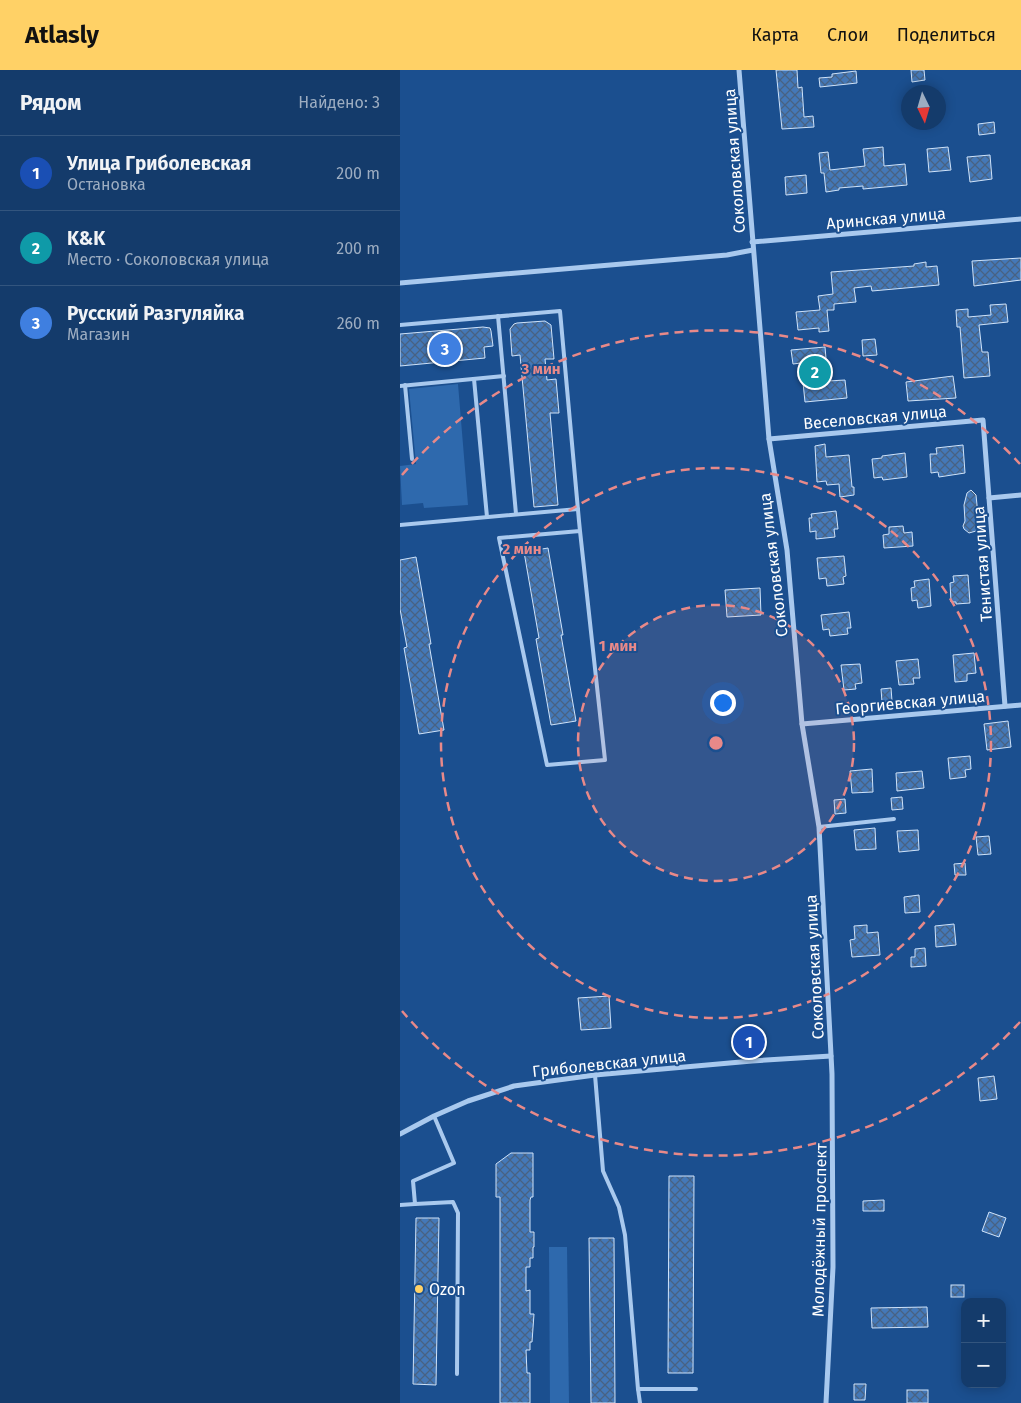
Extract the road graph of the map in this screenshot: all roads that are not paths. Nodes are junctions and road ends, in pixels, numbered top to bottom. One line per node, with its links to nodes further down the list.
1 (739, 70): 3 (street, Соколовская улица)
2 (1021, 219): 3 (street, Аринская улица)
3 (752, 242): 4 (street, Соколовская улица)
4 (753, 250): 5 (street); 12 (street, Соколовская улица)
5 (400, 282)
6 (498, 316): 7 (lane); 8 (lane); 16 (lane)
7 (400, 325)
8 (504, 376): 9 (lane); 17 (lane)
9 (474, 379): 10 (lane); 18 (lane)
10 (402, 385): 13 (lane)
11 (982, 420): 12 (street, Веселовская улица); 15 (street, Тенистая улица)
12 (770, 439): 23 (street, Соколовская улица)
13 (412, 458)
14 (1021, 495): 15 (street)
15 (989, 498): 22 (street, Тенистая улица)
16 (578, 509): 17 (lane); 20 (lane)
17 (516, 514): 18 (lane)
18 (487, 517): 19 (lane)
19 (400, 525)
20 (580, 532): 20 (lane)
21 (1021, 705): 22 (street, Георгиевская улица)
22 (1005, 706): 23 (street, Георгиевская улица)
23 (802, 724): 25 (street, Соколовская улица)
24 (894, 819): 25 (lane)
25 (819, 827): 26 (street, Соколовская улица)
26 (831, 1056): 27 (street, Гриболевская улица); 36 (street, Молодёжный проспект)
27 (595, 1075): 28 (street, Гриболевская улица); 33 (lane)
28 (434, 1116): 29 (street, Гриболевская улица); 30 (lane)
29 (400, 1134)
30 (415, 1204): 31 (lane); 32 (lane)
31 (400, 1205)
32 (457, 1374)
33 (638, 1389): 34 (lane); 35 (lane)
34 (696, 1389)
35 (640, 1403)
36 (826, 1403)

